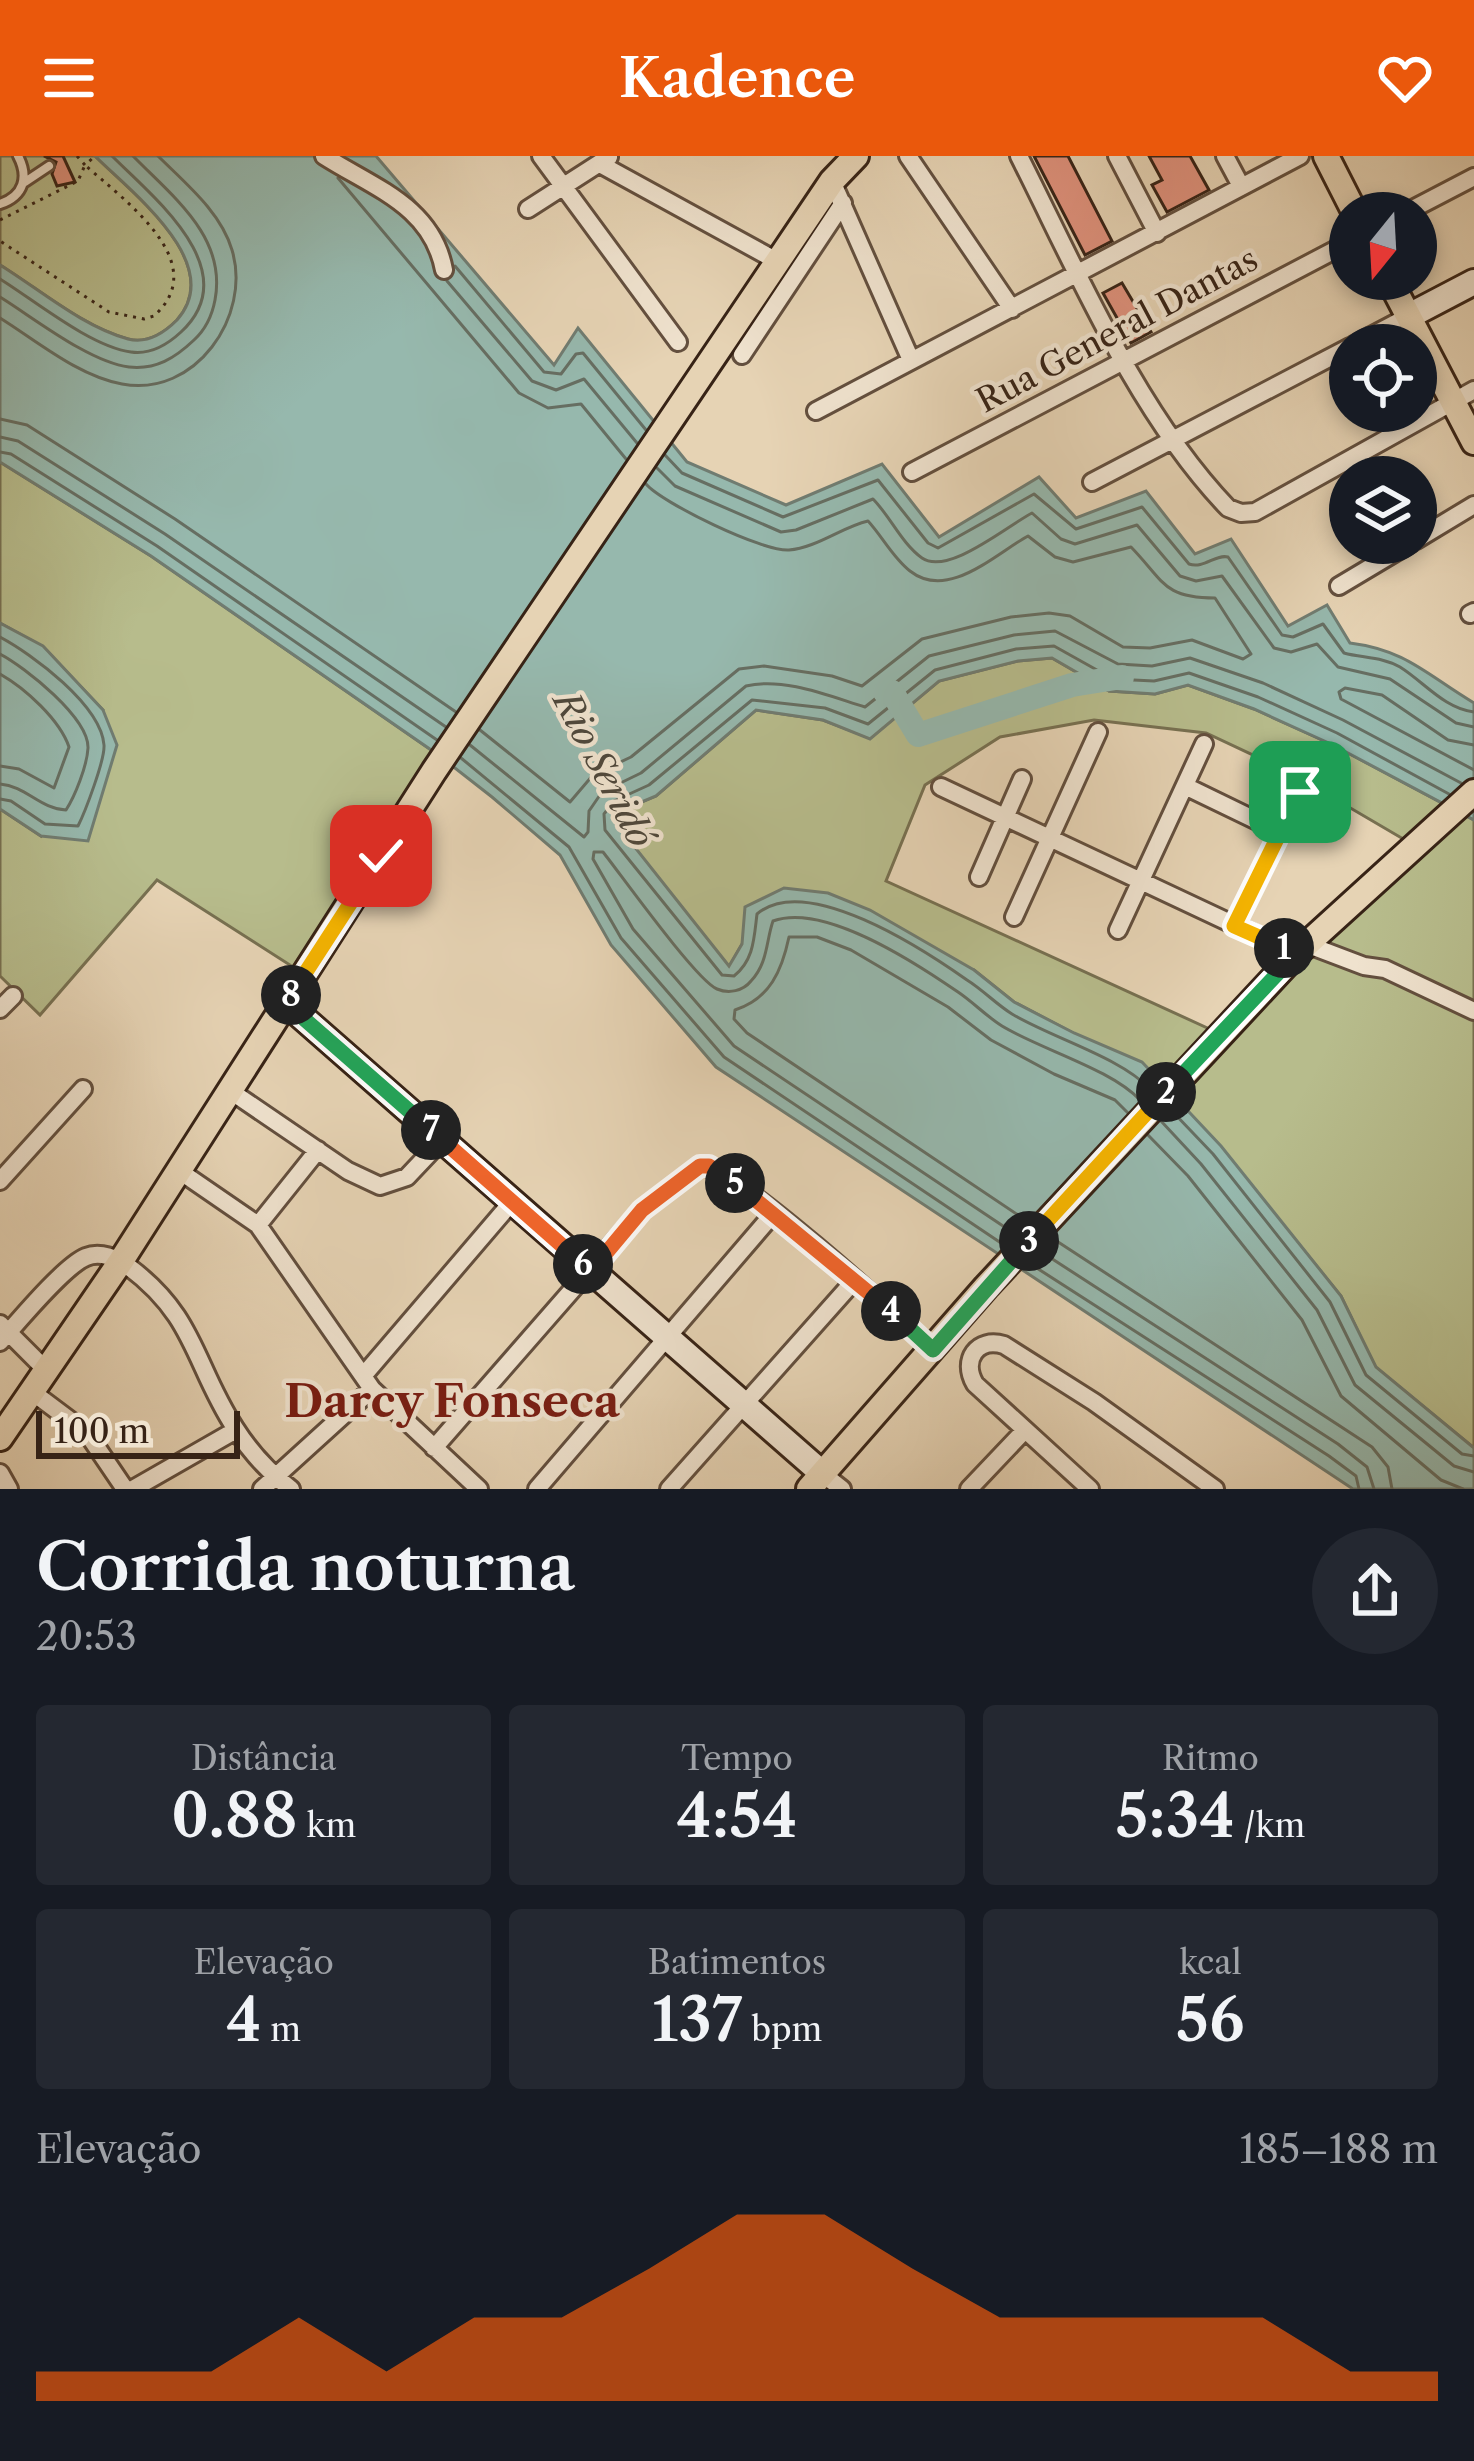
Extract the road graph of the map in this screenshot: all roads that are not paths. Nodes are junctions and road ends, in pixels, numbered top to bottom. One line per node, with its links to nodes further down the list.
1 (18, 156): 14 (lane)
2 (324, 156): 25 (street)
3 (541, 156): 15 (street)
4 (856, 156): 17 (main road)
5 (908, 156): 29 (street)
6 (1019, 156): 26 (street)
7 (1117, 156): 22 (street)
8 (1225, 156): 16 (street)
9 (1300, 156): 16 (street)
10 (1326, 156): 18 (main road)
11 (604, 160): 15 (street); 24 (street)
12 (49, 166): 14 (lane)
13 (1474, 177): 19 (street)
14 (24, 183): 20 (lane)
15 (563, 185): 21 (street); 32 (street)
16 (1241, 186): 22 (street)
17 (837, 192): 24 (main road); 33 (street); 36 (street)
18 (1344, 192)
19 (1437, 196)
20 (0, 204)
21 (528, 209)
22 (1157, 233): 26 (street)
23 (1329, 253): 35 (street, Rua General Dantas)
24 (777, 261): 63 (main road)
25 (444, 270)
26 (1081, 275): 29 (street); 35 (street)
27 (1474, 282): 30 (street)
28 (1400, 300): 30 (main road)
29 (1012, 309): 36 (street)
30 (1408, 316): 31 (street); 37 (main road)
31 (1393, 324)
32 (678, 342)
33 (742, 355)
34 (1329, 358): 39 (street)
35 (1124, 359): 39 (street); 41 (street, Rua General Dantas)
36 (911, 360): 38 (street)
37 (1464, 396): 39 (street); 40 (main road)
38 (816, 411)
39 (1175, 440): 42 (street)
40 (1474, 442)
41 (912, 472)
42 (1092, 482)
43 (1474, 505): 44 (street)
44 (1437, 527)
45 (1376, 564): 46 (street)
46 (1339, 586)
47 (1098, 732): 56 (street)
48 (1204, 745): 50 (street)
49 (1022, 779): 54 (street)
50 (1185, 786): 55 (street); 58 (street)
51 (941, 787): 54 (street)
52 (1300, 792): 55 (street)
53 (1474, 792): 62 (main road)
54 (1004, 818): 56 (street); 57 (street)
55 (1280, 832): 60 (street)
56 (1050, 839): 58 (street); 59 (street)
57 (979, 877)
58 (1141, 882): 60 (street); 61 (street)
59 (1014, 917)
60 (1234, 926): 62 (street)
61 (1118, 930)
62 (1301, 949): 64 (street); 79 (main road)
63 (286, 1003): 66 (main road); 67 (street)
64 (1474, 1011)
65 (83, 1089): 70 (street)
66 (229, 1090): 68 (street); 69 (main road)
67 (442, 1140): 68 (street); 71 (street)
68 (318, 1150): 73 (street)
69 (178, 1170): 73 (street); 74 (main road)
70 (0, 1181)
71 (511, 1203): 75 (street); 81 (street)
72 (773, 1214): 75 (street); 76 (street); 78 (street)
73 (259, 1225): 81 (street)
74 (121, 1261): 77 (street); 80 (main road); 83 (street)
75 (591, 1271): 78 (street); 86 (street)
76 (854, 1281): 79 (street); 82 (street)
77 (3, 1333): 80 (street)
78 (669, 1337): 82 (street); 93 (street)
79 (933, 1350): 88 (main road)
80 (38, 1381): 85 (main road); 91 (street)
81 (368, 1383): 86 (street); 89 (street)
82 (743, 1402): 88 (street); 94 (street)
83 (236, 1430): 89 (street); 91 (street)
84 (1025, 1430): 95 (street); 96 (street); 97 (street)
85 (0, 1438)
86 (434, 1448): 92 (street)
87 (0, 1473): 90 (street)
88 (825, 1484)
89 (277, 1486)
90 (9, 1489)
91 (129, 1489)
92 (479, 1489)
93 (537, 1489)
94 (669, 1489)
95 (968, 1489)
96 (1090, 1489)
97 (1215, 1489)

